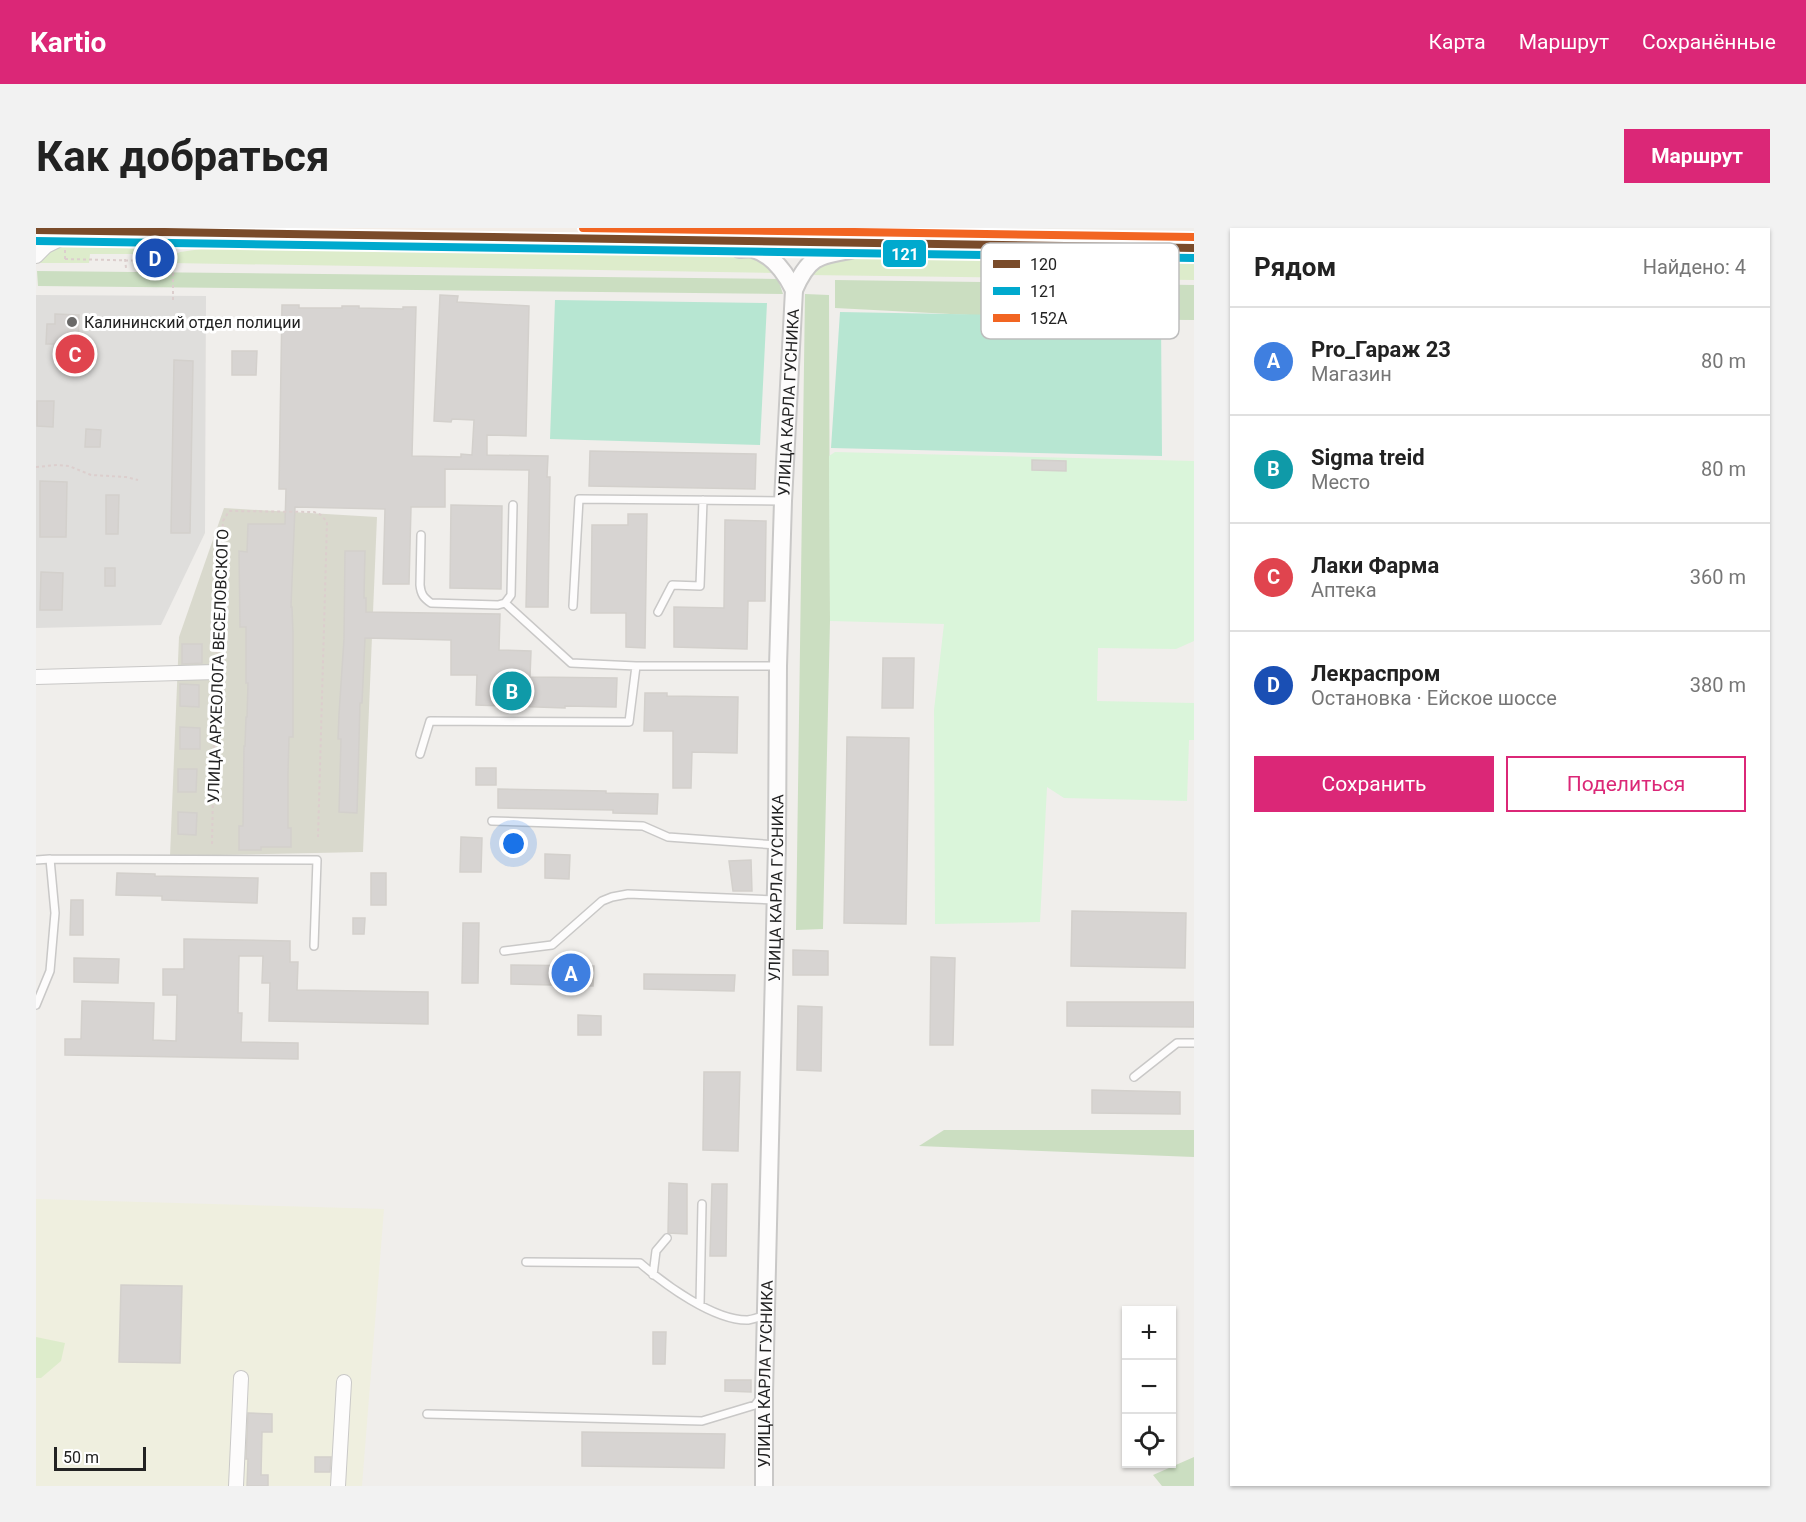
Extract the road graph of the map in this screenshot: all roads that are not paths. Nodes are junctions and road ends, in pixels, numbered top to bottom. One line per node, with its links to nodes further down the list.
1 (36, 230): 2 (main road)
2 (71, 230): 3 (main road); 8 (street)
3 (686, 241): 4 (main road); 9 (street)
4 (860, 244): 5 (main road); 9 (street)
5 (981, 245)
6 (1179, 248): 7 (main road)
7 (1194, 248)
8 (36, 255)
9 (794, 290): 11 (street, УЛИЦА КАРЛА ГУСНИКА)
10 (704, 500): 11 (lane); 15 (lane); 16 (lane)
11 (783, 501): 18 (street, УЛИЦА КАРЛА ГУСНИКА)
12 (513, 505): 14 (lane)
13 (421, 535): 14 (lane)
14 (505, 603): 17 (lane)
15 (573, 606)
16 (658, 612)
17 (636, 666): 18 (lane); 21 (lane)
18 (778, 666): 23 (street, УЛИЦА КАРЛА ГУСНИКА)
19 (215, 672): 20 (street)
20 (36, 677)
21 (420, 754)
22 (492, 821): 23 (lane)
23 (777, 845): 26 (street, УЛИЦА КАРЛА ГУСНИКА)
24 (50, 859): 25 (lane); 27 (lane); 29 (lane)
25 (36, 860)
26 (776, 900): 28 (lane); 37 (street, УЛИЦА КАРЛА ГУСНИКА)
27 (314, 946)
28 (504, 951)
29 (36, 1005)
30 (1194, 1043): 31 (lane)
31 (1134, 1077)
32 (702, 1204): 36 (lane)
33 (667, 1238): 35 (lane)
34 (526, 1262): 35 (lane)
35 (653, 1275): 36 (lane)
36 (700, 1304): 37 (lane)
37 (766, 1315): 40 (street, УЛИЦА КАРЛА ГУСНИКА)
38 (241, 1378): 42 (street)
39 (344, 1382): 43 (street)
40 (764, 1393): 41 (lane); 44 (street, УЛИЦА КАРЛА ГУСНИКА)
41 (427, 1413)
42 (236, 1486)
43 (338, 1486)
44 (764, 1486)

